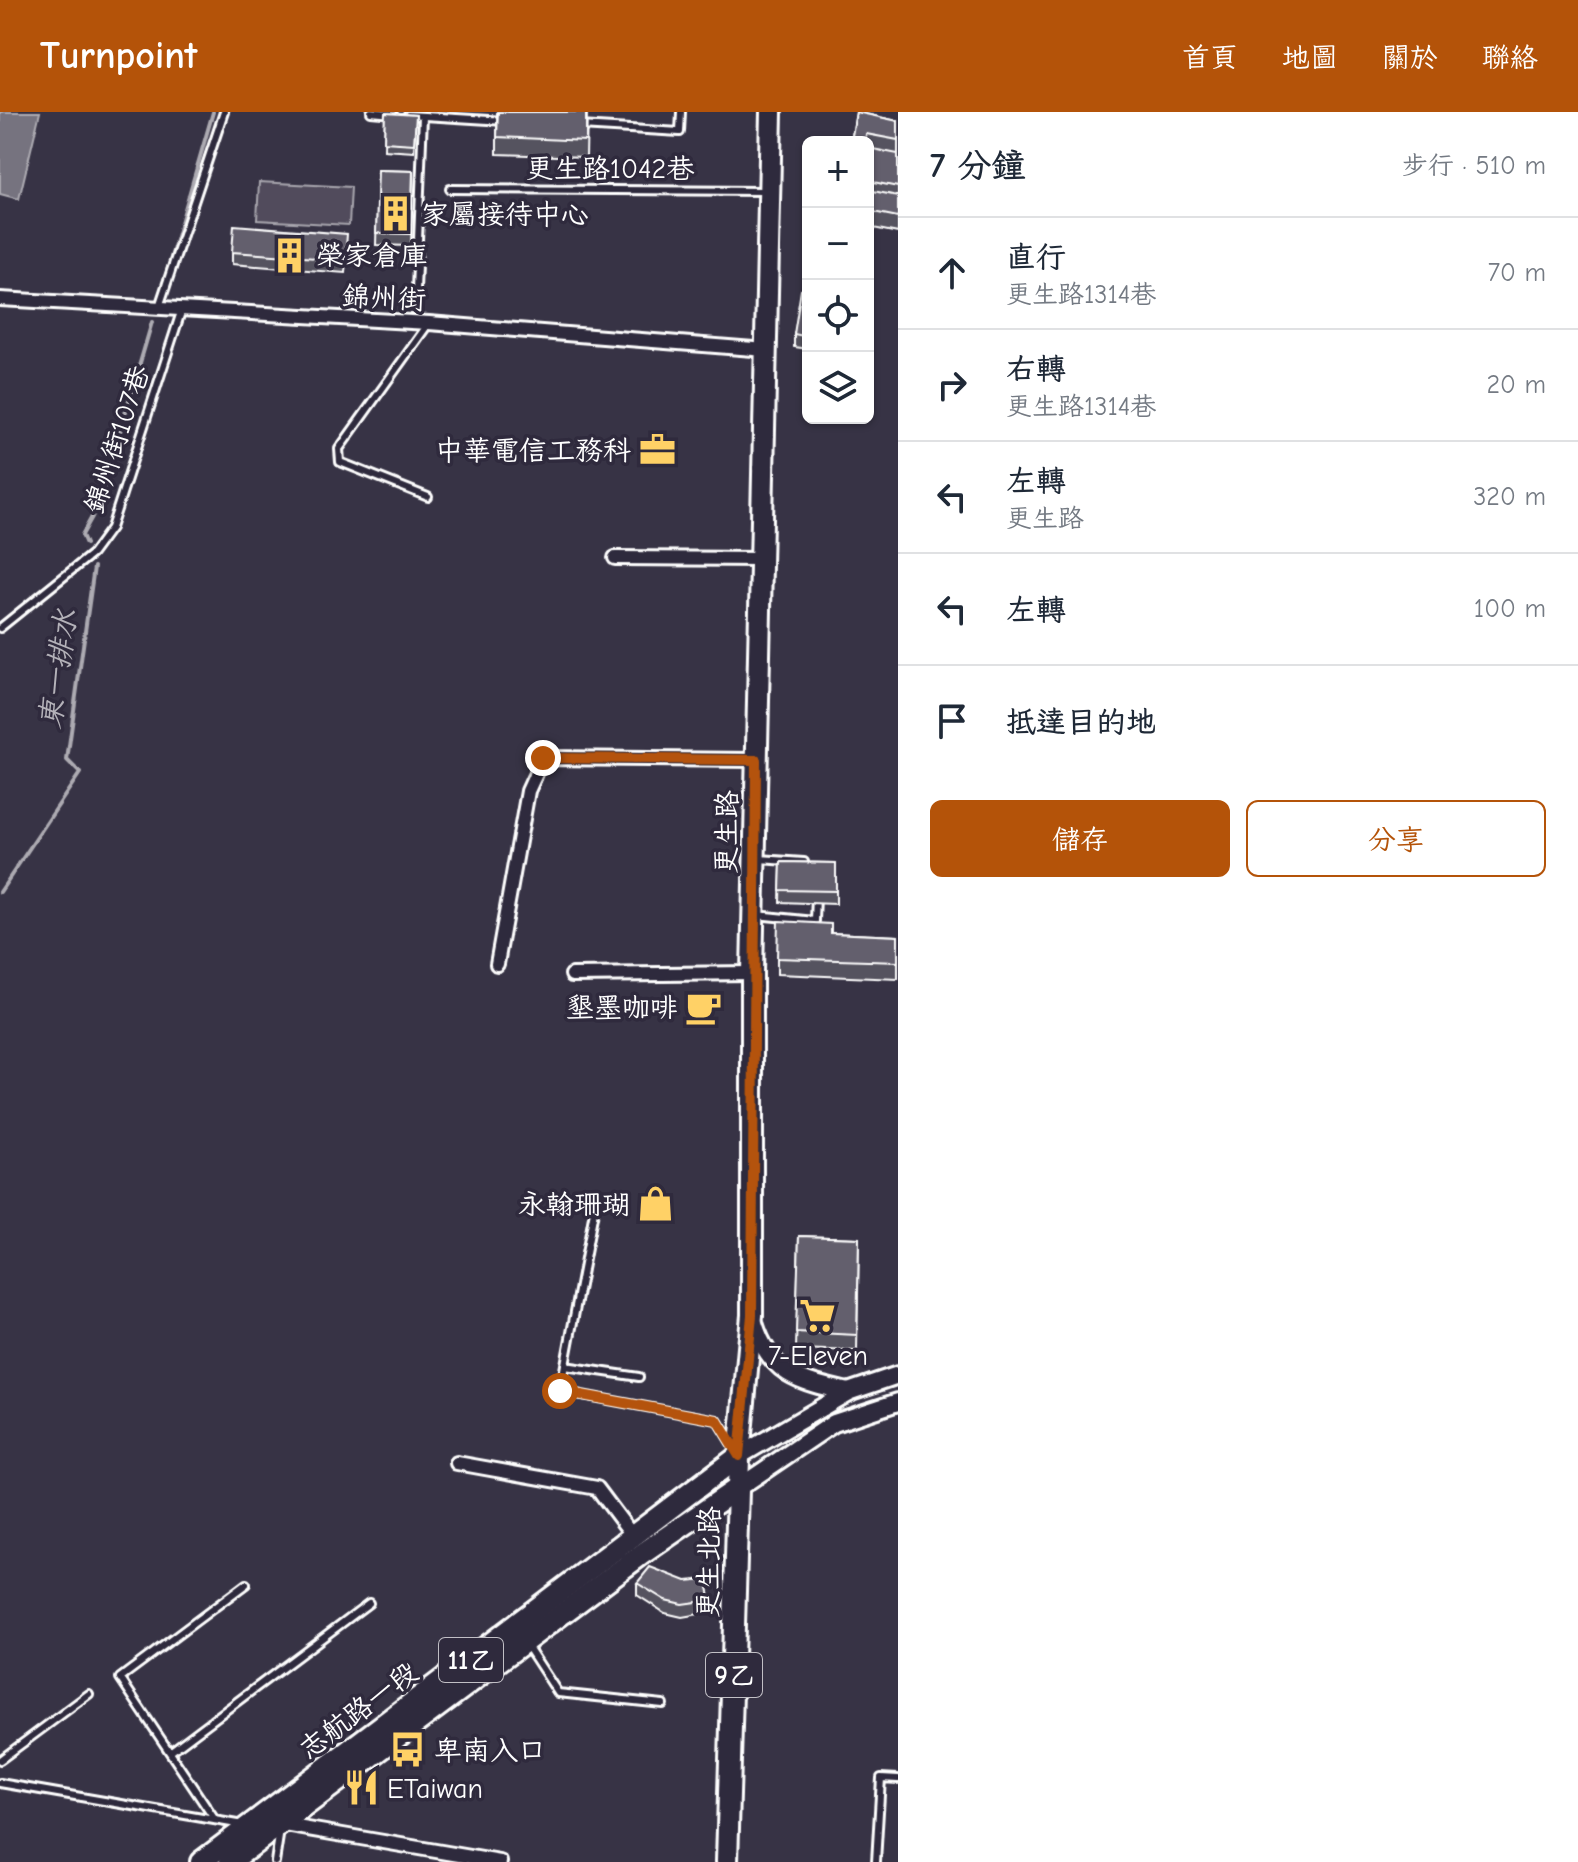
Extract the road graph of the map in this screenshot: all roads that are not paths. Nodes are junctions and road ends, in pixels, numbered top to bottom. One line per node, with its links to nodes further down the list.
1 (224, 112): 14 (lane)
2 (371, 112): 5 (lane)
3 (681, 112): 9 (lane)
4 (771, 112): 11 (main road, 更生路 / 9乙)
5 (399, 116): 6 (lane)
6 (423, 116): 7 (lane); 12 (lane)
7 (483, 116): 8 (lane)
8 (512, 122)
9 (573, 126)
10 (450, 189): 11 (lane, 更生路1042巷)
11 (769, 192): 17 (main road, 更生路 / 9乙)
12 (416, 290)
13 (0, 299): 14 (street, 錦州街)
14 (158, 310): 15 (street, 錦州街)
15 (181, 312): 16 (street, 錦州街); 21 (lane, 錦州街107巷)
16 (429, 323): 17 (street, 錦州街); 18 (lane)
17 (766, 350): 20 (main road, 更生路 / 9乙)
18 (428, 497)
19 (615, 558): 20 (street)
20 (763, 559): 22 (main road, 更生路 / 9乙)
21 (0, 628)
22 (756, 760): 23 (main road, 更生路 / 9乙); 27 (street)
23 (754, 858): 24 (lane); 26 (main road, 更生路 / 9乙)
24 (814, 863)
25 (816, 887): 26 (lane)
26 (753, 915): 28 (main road, 更生路 / 9乙)
27 (497, 964)
28 (752, 973): 29 (street); 31 (main road, 更生路 / 9乙)
29 (572, 975)
30 (595, 1206): 32 (lane)
31 (752, 1315): 35 (street); 37 (main road, 更生路 / 9乙)
32 (565, 1366): 34 (lane); 37 (lane)
33 (898, 1375): 35 (street)
34 (639, 1377)
35 (848, 1392): 37 (street)
36 (898, 1402): 39 (street)
37 (739, 1456): 39 (main road, 更生北路 / 9乙); 40 (main road, 志航路一段 / 11乙)
38 (457, 1463): 40 (street)
39 (738, 1488): 43 (main road, 志航路一段 / 11乙); 57 (main road, 更生北路 / 9乙)
40 (633, 1536): 52 (main road, 志航路一段 / 11乙)
41 (246, 1584): 46 (lane)
42 (369, 1603): 46 (lane)
43 (524, 1642): 45 (lane); 51 (main road, 志航路一段 / 11乙)
44 (89, 1694): 47 (lane)
45 (663, 1704)
46 (170, 1752): 50 (lane)
47 (0, 1760)
48 (898, 1779): 58 (lane)
49 (0, 1783): 50 (lane)
50 (215, 1820): 52 (lane)
51 (282, 1823): 52 (street); 54 (main road, 志航路一段 / 11乙); 55 (lane); 56 (street)
52 (250, 1826): 53 (main road, 志航路一段 / 11乙)
53 (201, 1862)
54 (230, 1862)
55 (275, 1862)
56 (500, 1862)
57 (727, 1862)
58 (876, 1862)

